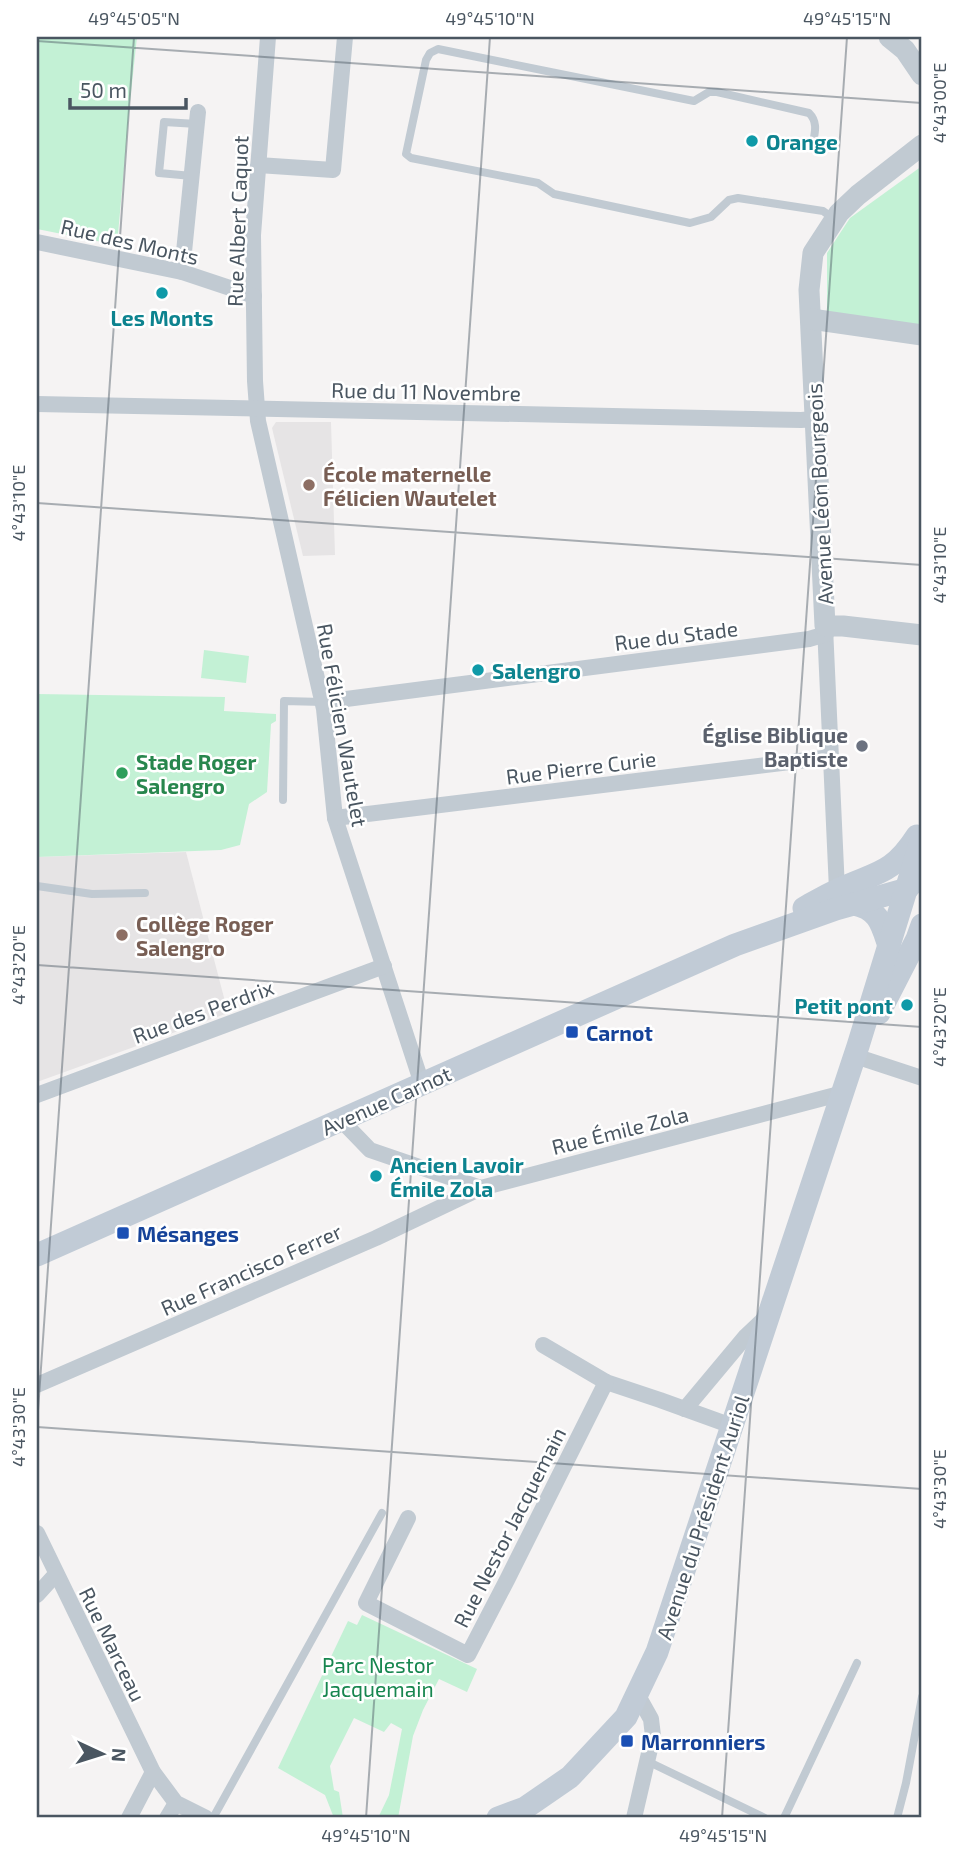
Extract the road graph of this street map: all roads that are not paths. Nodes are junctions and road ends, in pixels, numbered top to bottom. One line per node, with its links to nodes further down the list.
1 (268, 37): 8 (street, Rue Albert Caquot)
2 (345, 37): 8 (street)
3 (889, 37): 4 (street)
4 (922, 75)
5 (197, 118): 9 (street); 9 (lane)
6 (813, 143): 10 (lane)
7 (922, 145): 10 (street, Avenue Léon Bourgeois)
8 (258, 165): 13 (street, Rue Albert Caquot)
9 (192, 176): 12 (street)
10 (834, 219): 14 (street, Avenue Léon Bourgeois)
11 (37, 242): 12 (street, Rue des Monts)
12 (182, 272): 13 (street, Rue des Monts)
13 (254, 296): 17 (street, Rue Albert Caquot)
14 (811, 319): 15 (street); 18 (street, Avenue Léon Bourgeois)
15 (922, 335)
16 (37, 404): 17 (street, Rue du 11 Novembre)
17 (256, 408): 18 (street, Rue du 11 Novembre); 21 (street, Rue Félicien Wautelet)
18 (815, 419): 19 (street, Avenue Léon Bourgeois)
19 (825, 630): 20 (street); 21 (street, Rue du Stade); 22 (street, Avenue Léon Bourgeois)
20 (922, 635)
21 (323, 702): 23 (lane); 24 (street, Rue Félicien Wautelet)
22 (831, 757): 24 (street, Rue Pierre Curie); 32 (street, Avenue Léon Bourgeois)
23 (282, 800)
24 (335, 818): 35 (street, Rue Félicien Wautelet)
25 (922, 827): 28 (main road, Avenue Carnot)
26 (922, 838): 30 (main road, Avenue du Président Auriol)
27 (922, 872): 30 (main road)
28 (871, 877): 30 (main road); 32 (main road, Avenue Carnot)
29 (37, 886): 31 (lane)
30 (907, 889): 32 (main road, Avenue Carnot); 34 (main road, Avenue du Président Auriol); 36 (main road)
31 (145, 893)
32 (846, 897): 34 (main road); 39 (main road, Avenue Carnot)
33 (922, 925): 36 (main road, Avenue du Président Auriol)
34 (889, 946): 37 (main road, Avenue du Président Auriol)
35 (384, 966): 39 (street, Rue Félicien Wautelet); 41 (street, Rue des Perdrix)
36 (903, 967): 37 (main road, Avenue du Président Auriol)
37 (857, 1051): 38 (street); 40 (main road, Avenue du Président Auriol)
38 (922, 1079)
39 (422, 1084): 42 (main road, Avenue Carnot)
40 (842, 1093): 43 (street, Rue Émile Zola); 45 (main road, Avenue du Président Auriol)
41 (37, 1095)
42 (341, 1120): 43 (street); 44 (main road, Avenue Carnot)
43 (481, 1188): 48 (street, Rue Francisco Ferrer)
44 (37, 1255)
45 (769, 1314): 49 (street, Avenue du Président Auriol); 50 (main road, Avenue du Président Auriol)
46 (543, 1345): 47 (street)
47 (606, 1382): 49 (street); 52 (street, Rue Nestor Jacquemain)
48 (37, 1385)
49 (685, 1409): 50 (street)
50 (732, 1426): 57 (main road, Avenue du Président Auriol)
51 (382, 1513): 65 (lane)
52 (408, 1518)
53 (37, 1533): 54 (street, Rue Marceau)
54 (56, 1574): 55 (street); 60 (street, Rue Marceau)
55 (37, 1595)
56 (857, 1663): 69 (lane)
57 (637, 1694): 59 (street); 66 (main road, Avenue du Président Auriol)
58 (922, 1698): 70 (lane)
59 (647, 1761): 67 (street); 68 (lane)
60 (153, 1772): 61 (street, Rue Marceau); 62 (street)
61 (176, 1803): 63 (street); 64 (street)
62 (129, 1818)
63 (167, 1818)
64 (206, 1818)
65 (213, 1818)
66 (498, 1818)
67 (634, 1818)
68 (765, 1818)
69 (784, 1818)
70 (897, 1818)

